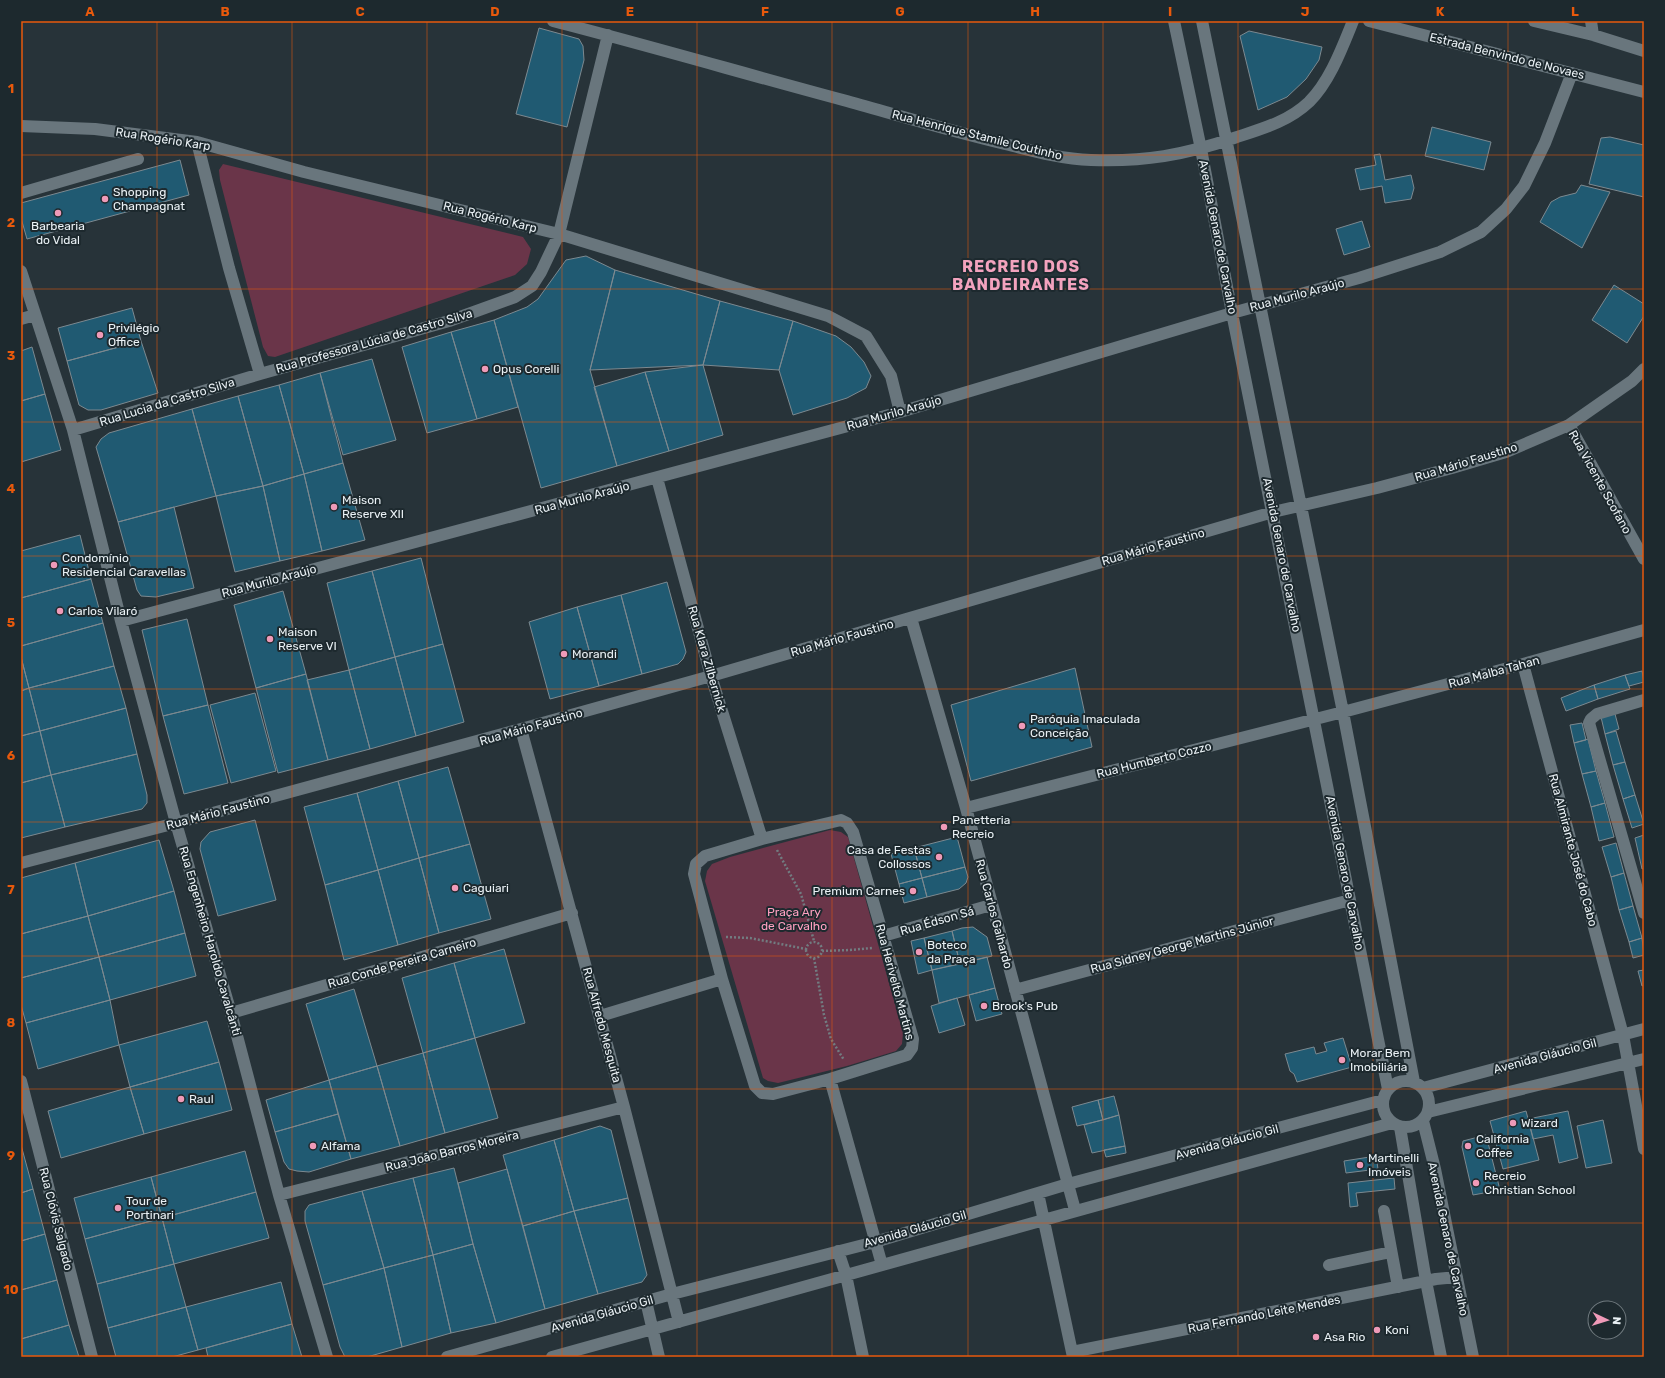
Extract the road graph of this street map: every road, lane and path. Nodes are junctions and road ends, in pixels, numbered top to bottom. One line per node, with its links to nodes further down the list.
1 (553, 21): 9 (street, Rua Henrique Stamile Coutinho)
2 (1174, 21): 17 (street, Avenida Genaro de Carvalho)
3 (1202, 21): 15 (street)
4 (1353, 21): 15 (street, Rua Henrique Stamile Coutinho)
5 (1369, 21): 12 (street, Estrada Benvindo de Novaes)
6 (1534, 21): 8 (street)
7 (1591, 21): 10 (street)
8 (1564, 24): 10 (street)
9 (608, 35): 17 (street, Rua Henrique Stamile Coutinho); 20 (street, Rua Professora Lúcia de Castro Silva)
10 (1593, 35): 11 (street)
11 (1644, 51)
12 (1572, 73): 13 (street, Estrada Benvindo de Novaes); 22 (street, Rua Murilo Araújo)
13 (1644, 92)
14 (21, 126): 16 (street, Rua Rogério Karp)
15 (1225, 141): 17 (street, Rua Henrique Stamile Coutinho); 22 (street)
16 (197, 142): 20 (street, Rua Rogério Karp); 27 (street, Rua Professora Lúcia de Castro Silva)
17 (1201, 149): 23 (street, Avenida Genaro de Carvalho)
18 (138, 159): 19 (street)
19 (21, 193)
20 (559, 234): 27 (street, Rua Professora Lúcia de Castro Silva); 28 (street, Rua Rogério Karp)
21 (21, 271): 24 (street, Rua Engenheiro Haroldo Cavalcânti)
22 (1260, 306): 23 (street, Rua Murilo Araújo); 32 (street)
23 (1232, 313): 28 (street, Rua Murilo Araújo); 33 (street, Avenida Genaro de Carvalho)
24 (36, 315): 25 (street); 30 (street, Rua Engenheiro Haroldo Cavalcânti)
25 (21, 319)
26 (1644, 369): 29 (street, Rua Mário Faustino)
27 (260, 374): 30 (street, Rua Lucia da Castro Silva)
28 (900, 412): 31 (street, Rua Murilo Araújo)
29 (1569, 425): 32 (street, Rua Mário Faustino); 34 (street, Rua Vicente Scofano)
30 (73, 430): 36 (street, Rua Engenheiro Haroldo Cavalcânti)
31 (657, 478): 36 (street, Rua Murilo Araújo); 39 (street, Rua Klara Zilbernick)
32 (1300, 505): 33 (street, Rua Mário Faustino); 41 (street)
33 (1273, 512): 35 (street, Rua Mário Faustino); 42 (street, Avenida Genaro de Carvalho)
34 (1644, 560)
35 (911, 618): 39 (street, Rua Mário Faustino); 44 (street, Rua Carlos Galhardo)
36 (121, 621): 45 (street, Rua Engenheiro Haroldo Cavalcânti)
37 (1644, 630): 38 (street, Rua Malba Tahan)
38 (1523, 664): 41 (street, Rua Malba Tahan); 63 (street, Rua Almirante José do Cabo)
39 (711, 676): 43 (street, Rua Mário Faustino); 46 (street, Rua Klara Zilbernick)
40 (1644, 700): 51 (street)
41 (1343, 712): 42 (street, Rua Humberto Cozzo); 69 (street)
42 (1314, 719): 44 (street, Rua Humberto Cozzo); 48 (street, Avenida Genaro de Carvalho)
43 (521, 730): 45 (street, Rua Mário Faustino); 50 (street, Rua Alfredo Mesquita)
44 (966, 808): 49 (street, Rua Carlos Galhardo)
45 (176, 823): 47 (street, Rua Mário Faustino); 60 (street, Rua Engenheiro Haroldo Cavalcânti)
46 (766, 838): 52 (street, Rua Herivelto Martins); 53 (street, Rua Herivelto Martins); 54 (path)
47 (21, 863)
48 (1350, 900): 59 (street, Rua Sidney George Martins Júnior); 70 (street, Avenida Genaro de Carvalho)
49 (991, 905): 53 (street, Rua Édson Sá); 59 (street, Rua Carlos Galhardo)
50 (572, 913): 60 (street, Rua Conde Pereira Carneiro); 61 (street, Rua Alfredo Mesquita)
51 (1644, 913)
52 (711, 937): 55 (path); 58 (street, Rua Herivelto Martins)
53 (885, 941): 56 (path); 66 (street, Rua Herivelto Martins)
54 (814, 942): 55 (path); 56 (path)
55 (806, 949): 57 (path)
56 (822, 951): 57 (path)
57 (814, 958): 66 (path)
58 (722, 979): 61 (street); 67 (street, Rua Herivelto Martins)
59 (1015, 990): 75 (street, Rua Carlos Galhardo)
60 (232, 1014): 77 (street, Rua Engenheiro Haroldo Cavalcânti)
61 (600, 1016): 71 (street, Rua Alfredo Mesquita)
62 (1644, 1029): 63 (street, Avenida Gláucio Gil)
63 (1623, 1035): 65 (street, Rua Almirante José do Cabo); 69 (street, Avenida Gláucio Gil)
64 (1644, 1059): 65 (street)
65 (1628, 1063): 72 (street); 74 (street, Rua Almirante José do Cabo)
66 (851, 1073): 67 (street, Rua Herivelto Martins)
67 (830, 1079): 81 (street)
68 (21, 1081): 95 (street, Rua Clóvis Salgado)
69 (1418, 1085): 70 (street); 72 (street)
70 (1385, 1095): 73 (street); 75 (street, Avenida Gláucio Gil)
71 (624, 1107): 77 (street, Rua João Barros Moreira); 90 (street, Rua Alfredo Mesquita)
72 (1425, 1116): 73 (street); 87 (street, Avenida Genaro de Carvalho)
73 (1396, 1125): 78 (street, Avenida Gláucio Gil); 88 (street, Avenida Genaro de Carvalho)
74 (1644, 1149)
75 (1068, 1184): 76 (street, Avenida Gláucio Gil); 78 (street, Rua Carlos Galhardo)
76 (1038, 1193): 80 (street); 81 (street, Avenida Gláucio Gil)
77 (279, 1195): 96 (street, Rua Engenheiro Haroldo Cavalcânti)
78 (1074, 1210): 80 (street, Avenida Gláucio Gil)
79 (1384, 1211): 83 (street)
80 (1045, 1219): 84 (street, Avenida Gláucio Gil); 94 (street)
81 (875, 1242): 82 (street, Avenida Gláucio Gil); 84 (street)
82 (838, 1251): 86 (street); 90 (street, Avenida Gláucio Gil)
83 (1392, 1252): 85 (street); 89 (street)
84 (882, 1265): 86 (street, Avenida Gláucio Gil)
85 (1329, 1265)
86 (846, 1275): 92 (street, Avenida Gláucio Gil); 100 (street)
87 (1457, 1277): 88 (street, Rua Fernando Leite Mendes); 102 (street, Avenida Genaro de Carvalho)
88 (1426, 1281): 89 (street, Rua Fernando Leite Mendes); 101 (street, Avenida Genaro de Carvalho)
89 (1398, 1287): 94 (street, Rua Fernando Leite Mendes)
90 (672, 1294): 91 (street, Avenida Gláucio Gil); 92 (street, Rua Alfredo Mesquita)
91 (646, 1301): 93 (street); 97 (street, Avenida Gláucio Gil)
92 (679, 1322): 93 (street, Avenida Gláucio Gil)
93 (652, 1329): 98 (street, Avenida Gláucio Gil); 99 (street)
94 (1073, 1354)
95 (92, 1357)
96 (327, 1357)
97 (447, 1357)
98 (552, 1357)
99 (659, 1357)
100 (863, 1357)
101 (1441, 1357)
102 (1472, 1357)

